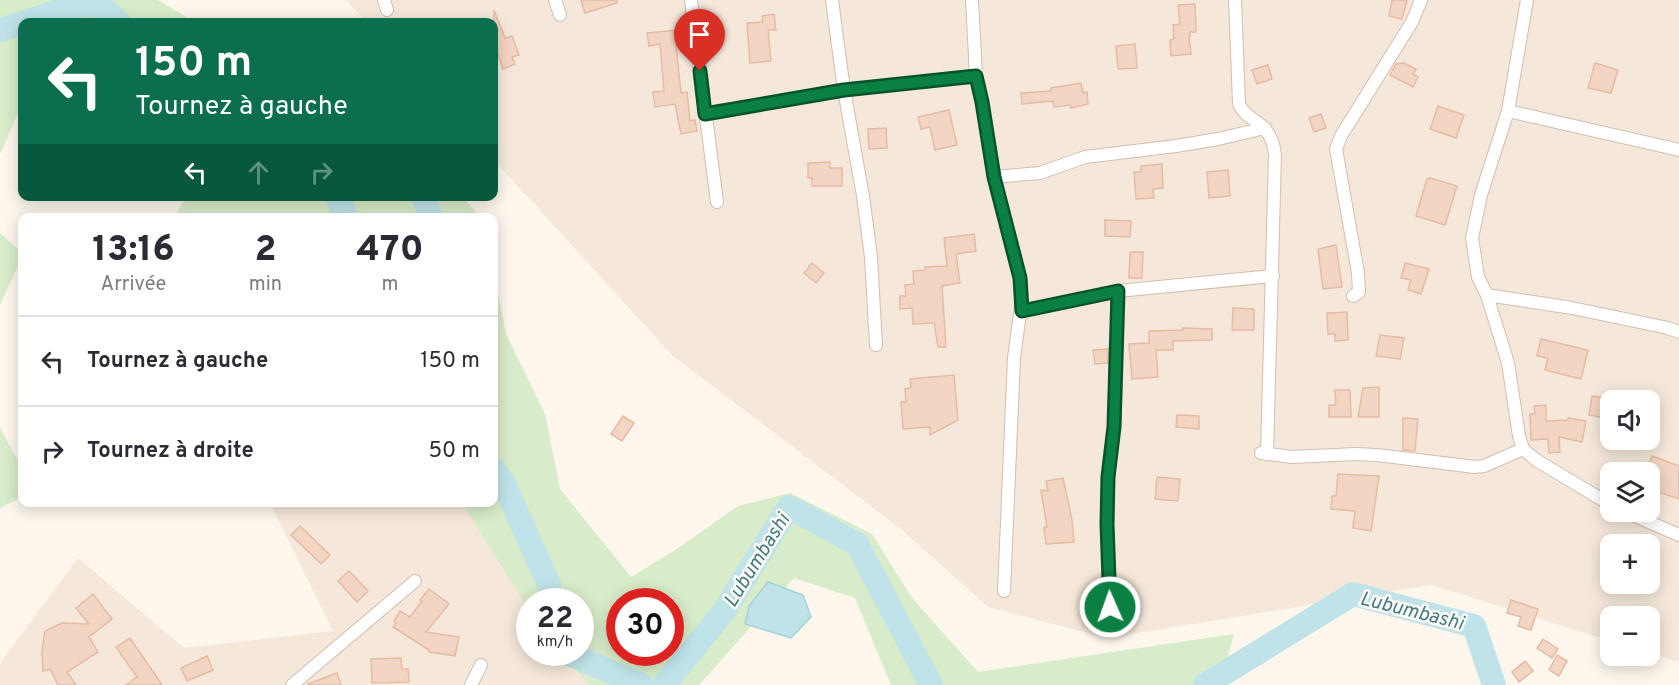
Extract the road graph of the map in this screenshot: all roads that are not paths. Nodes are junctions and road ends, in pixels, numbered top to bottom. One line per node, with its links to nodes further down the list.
1 (555, 0): 8 (street)
2 (691, 0): 12 (street)
3 (832, 0): 10 (street)
4 (972, 0): 9 (street)
5 (1236, 0): 13 (street)
6 (1421, 0): 20 (street)
7 (1527, 0): 11 (street)
8 (560, 15)
9 (976, 76): 10 (street); 15 (street)
10 (844, 90): 12 (street); 23 (street)
11 (1508, 111): 14 (street); 19 (street)
12 (705, 114): 16 (street)
13 (1265, 128): 15 (street); 17 (street)
14 (1679, 150)
15 (994, 177): 21 (street)
16 (717, 202)
17 (1273, 276): 18 (street); 24 (street)
18 (1118, 291): 21 (street); 30 (street)
19 (1487, 295): 22 (street); 24 (street)
20 (1353, 296)
21 (1022, 311): 29 (street)
22 (1679, 332)
23 (876, 345)
24 (1523, 449): 25 (street)
25 (1600, 498)
26 (1649, 522): 27 (street)
27 (1679, 535)
28 (415, 581): 32 (street)
29 (1004, 591)
30 (1110, 607)
31 (481, 665): 33 (street)
32 (292, 685)
33 (471, 685)

